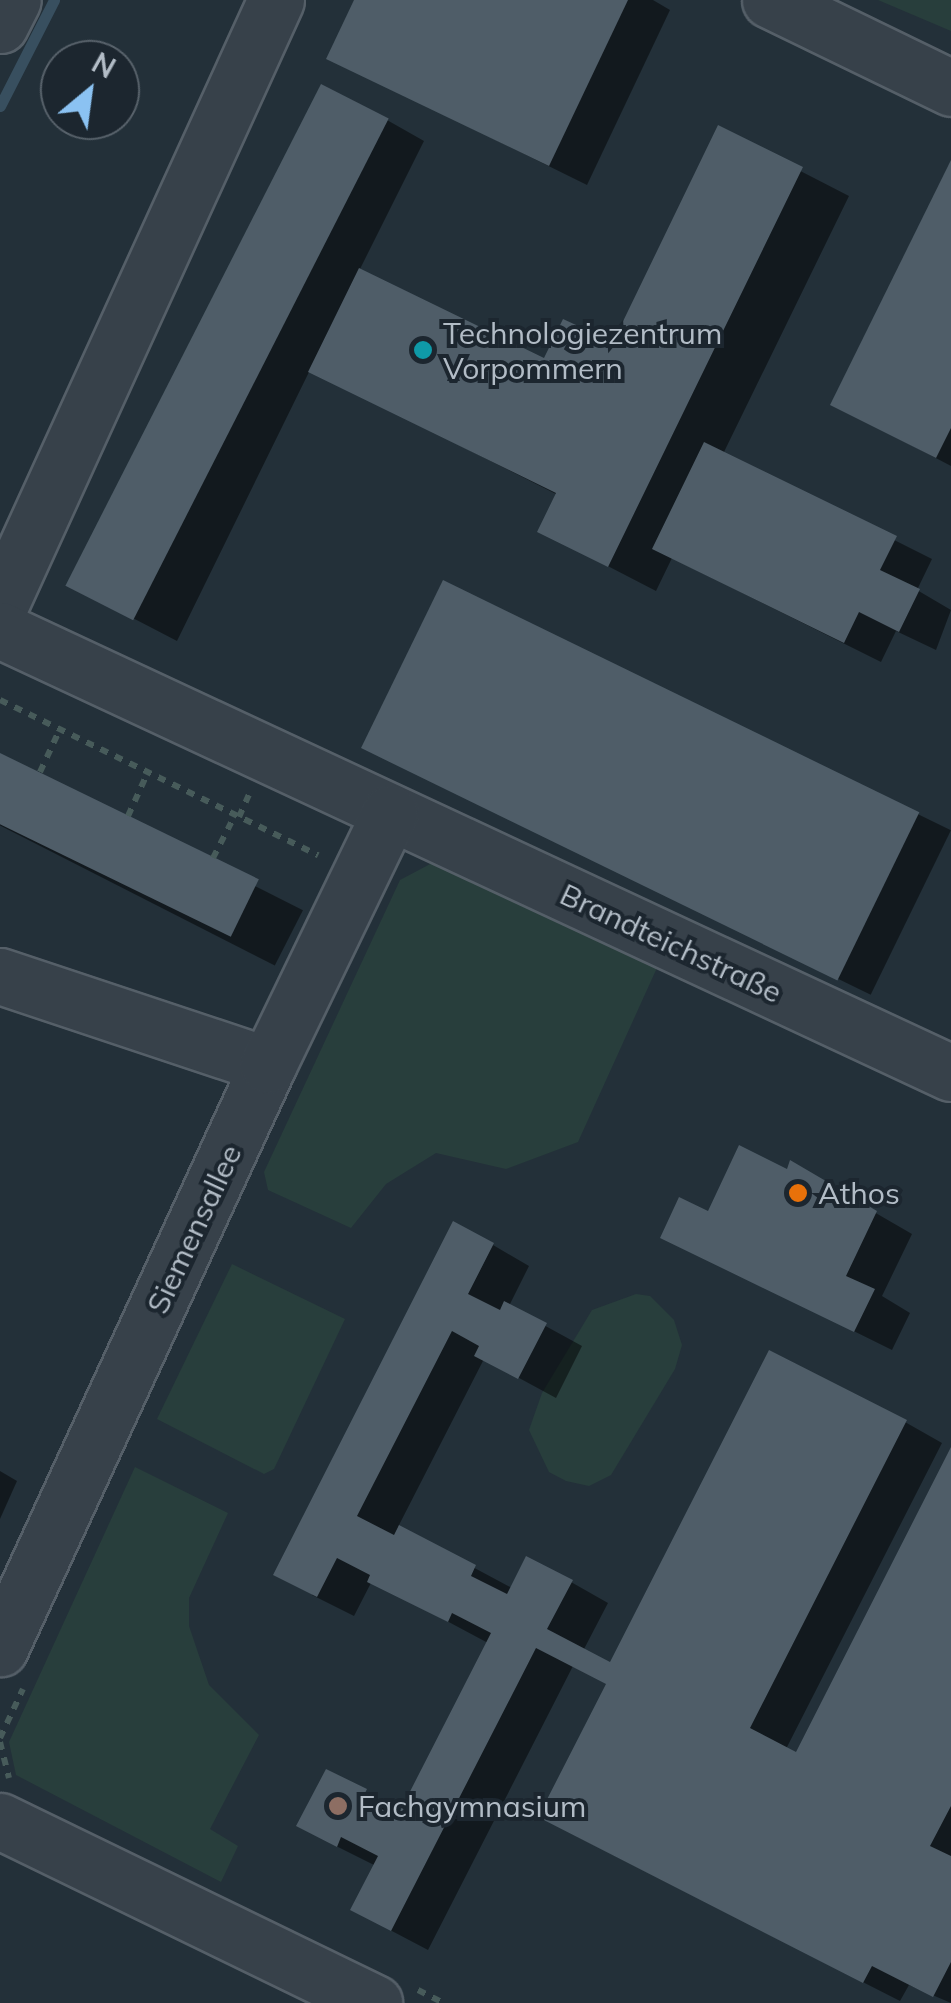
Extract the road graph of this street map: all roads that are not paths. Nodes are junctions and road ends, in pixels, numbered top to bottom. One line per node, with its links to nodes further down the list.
1 (12, 0): 4 (street)
2 (276, 0): 6 (street)
3 (770, 0): 5 (street)
4 (0, 25)
5 (951, 88)
6 (0, 605)
7 (0, 630): 8 (street, Brandteichstraße)
8 (390, 813): 10 (street); 11 (street, Brandteichstraße)
9 (0, 976): 10 (street)
10 (268, 1065): 12 (street, Siemensallee)
11 (951, 1074)
12 (0, 1648)
13 (0, 1821): 14 (street)
14 (374, 2003)

